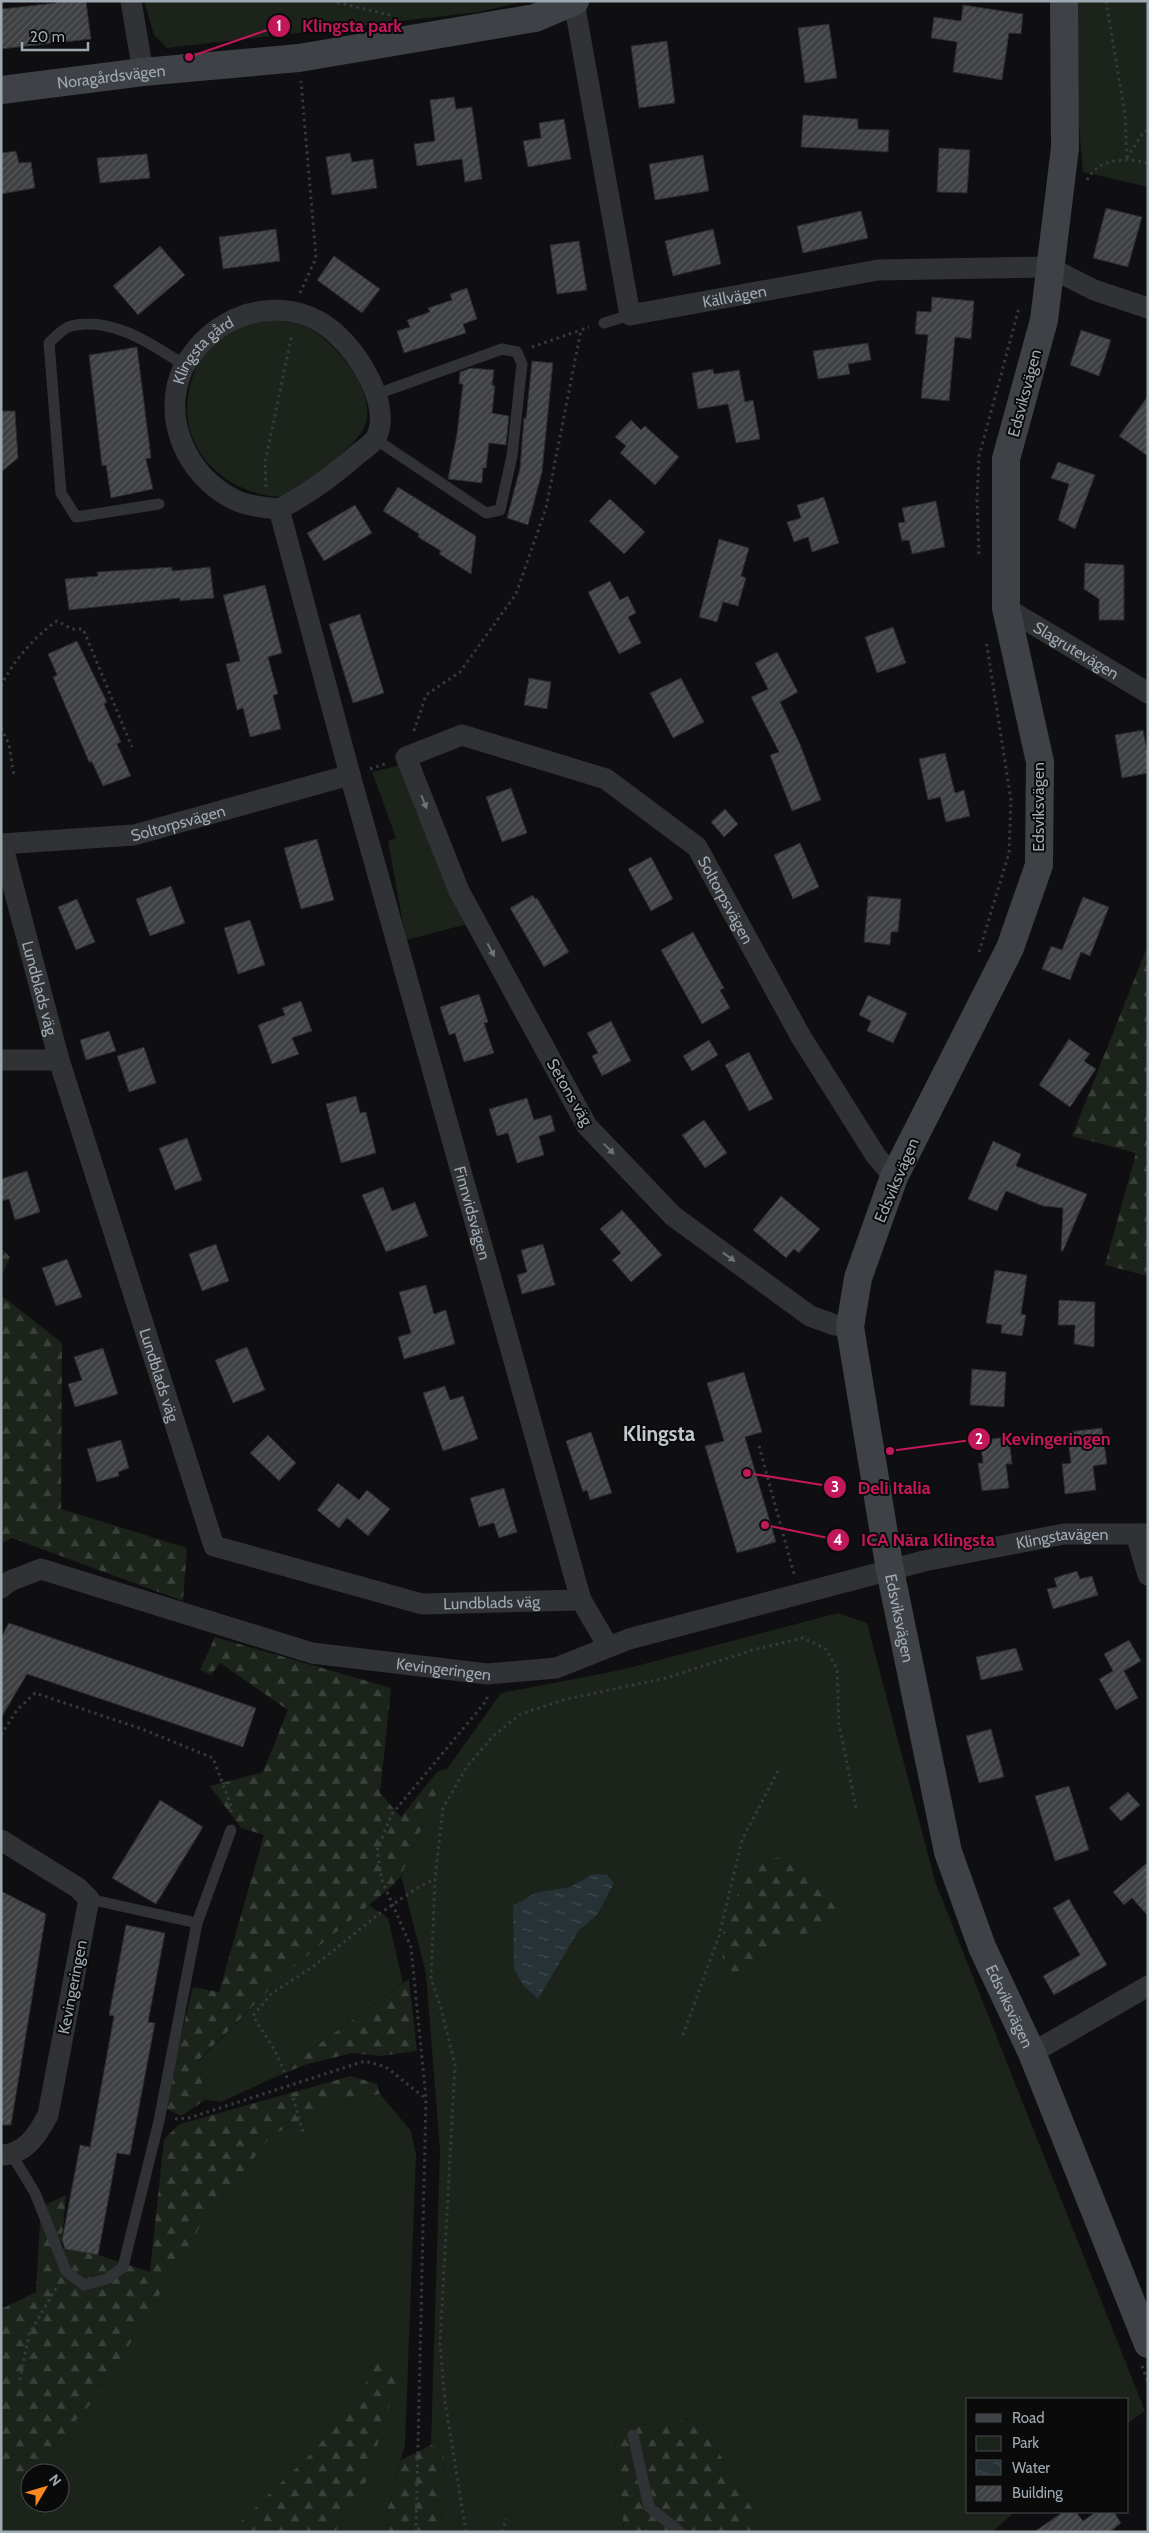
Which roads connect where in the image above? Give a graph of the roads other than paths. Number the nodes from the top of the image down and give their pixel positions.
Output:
1 (131, 1) edge
2 (574, 1) edge
3 (1064, 1) edge
4 (143, 72) junction
5 (1, 90) edge
6 (1049, 267) junction
7 (1148, 308) edge
8 (630, 315) junction
9 (604, 323) road end
10 (184, 365) junction
11 (377, 394) junction
12 (375, 439) junction
13 (159, 504) dead end
14 (279, 509) junction
15 (1006, 608) junction
16 (1148, 693) edge
17 (406, 757) joint
18 (350, 775) junction
19 (2, 844) edge
20 (1, 1060) edge
21 (59, 1060) junction
22 (894, 1177) junction
23 (850, 1327) junction
24 (1142, 1534) edge
25 (890, 1570) junction
26 (1148, 1575) edge
27 (1, 1588) edge
28 (581, 1600) junction
29 (608, 1646) junction
30 (231, 1830) road end
31 (1, 1840) edge
32 (89, 1899) junction
33 (197, 1923) junction
34 (1148, 1986) edge
35 (1032, 2054) junction
36 (6, 2155) edge
37 (1146, 2331) edge
38 (633, 2435) dead end
39 (680, 2532) edge

1 - 4 street
2 - 4 street, Noragårdsvägen
2 - 8 street
3 - 6 street, Edsviksvägen
4 - 5 street, Noragårdsvägen
6 - 7 street, Källvägen
6 - 8 street, Källvägen
6 - 15 street, Edsviksvägen
8 - 9 lane
10 - 11 street, Klingsta gård
10 - 13 lane
10 - 14 street, Klingsta gård
11 - 12 street, Klingsta gård
11 - 12 lane
12 - 14 street
14 - 18 street
15 - 16 street, Slagrutevägen
15 - 22 street, Edsviksvägen
17 - 22 street, Soltorpsvägen
17 -> 23 street, Setons väg
18 - 19 street, Soltorpsvägen
18 - 28 street, Finnvidsvägen
19 - 21 street, Lundblads väg
20 - 21 street
21 - 28 street, Lundblads väg
22 - 23 street, Edsviksvägen
23 - 25 street, Edsviksvägen
24 - 25 street, Klingstavägen
24 - 26 street
25 - 29 street, Kevingeringen
25 - 35 street, Edsviksvägen
27 - 29 street, Kevingeringen
28 - 29 street, Finnvidsvägen
30 - 33 lane
31 - 32 street
32 - 33 lane
32 - 36 street, Kevingeringen
33 - 36 lane
34 - 35 street
35 - 37 street, Edsviksvägen
38 - 39 lane

